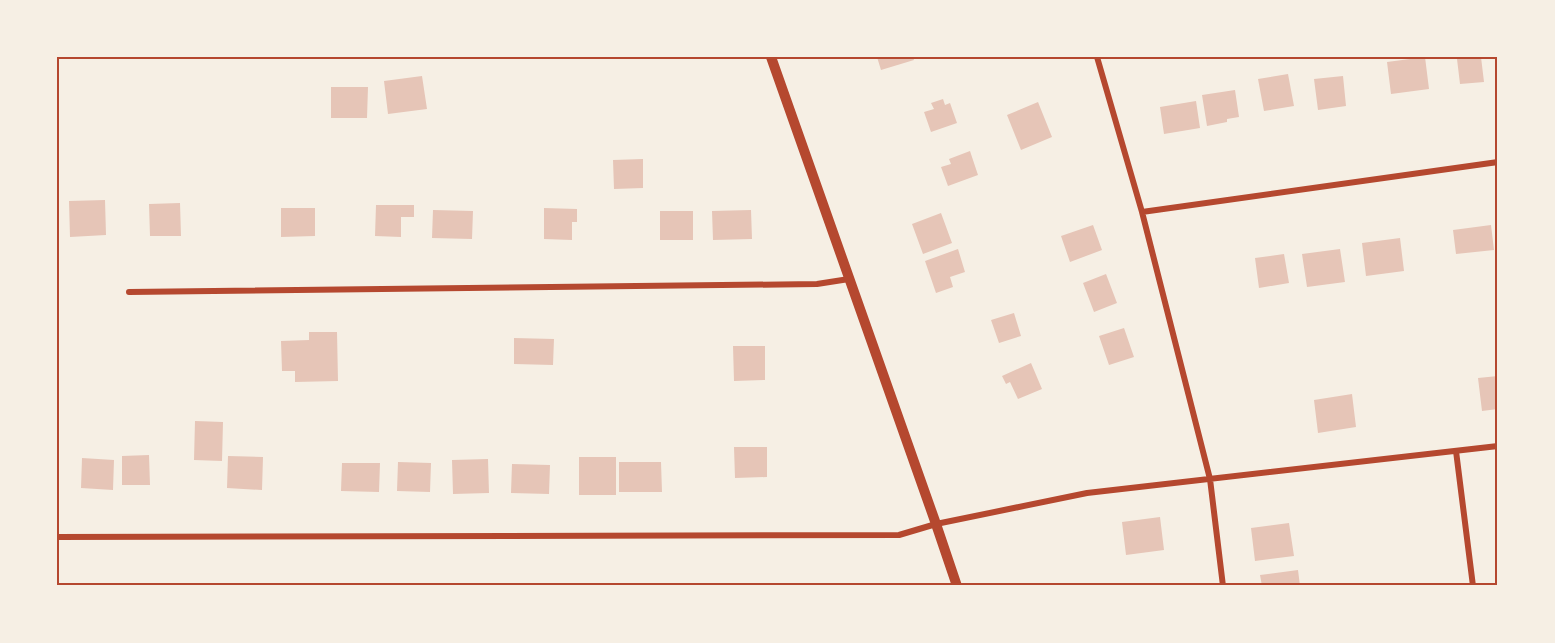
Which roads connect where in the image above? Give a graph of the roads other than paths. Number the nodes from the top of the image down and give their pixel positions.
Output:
1 (771, 57) edge
2 (1097, 57) edge
3 (1498, 162) edge
4 (1142, 212) junction
5 (849, 279) junction
6 (129, 292) dead end
7 (1498, 446) edge
8 (1456, 451) junction
9 (1210, 478) junction
10 (936, 524) junction
11 (57, 537) edge
12 (957, 586) edge
13 (1222, 586) edge
14 (1473, 586) edge

1 - 5 street
2 - 4 street
3 - 4 street
4 - 9 street
5 - 6 street
5 - 10 street
7 - 8 street
8 - 9 street
8 - 14 street
9 - 10 street
9 - 13 street
10 - 11 street
10 - 12 street

